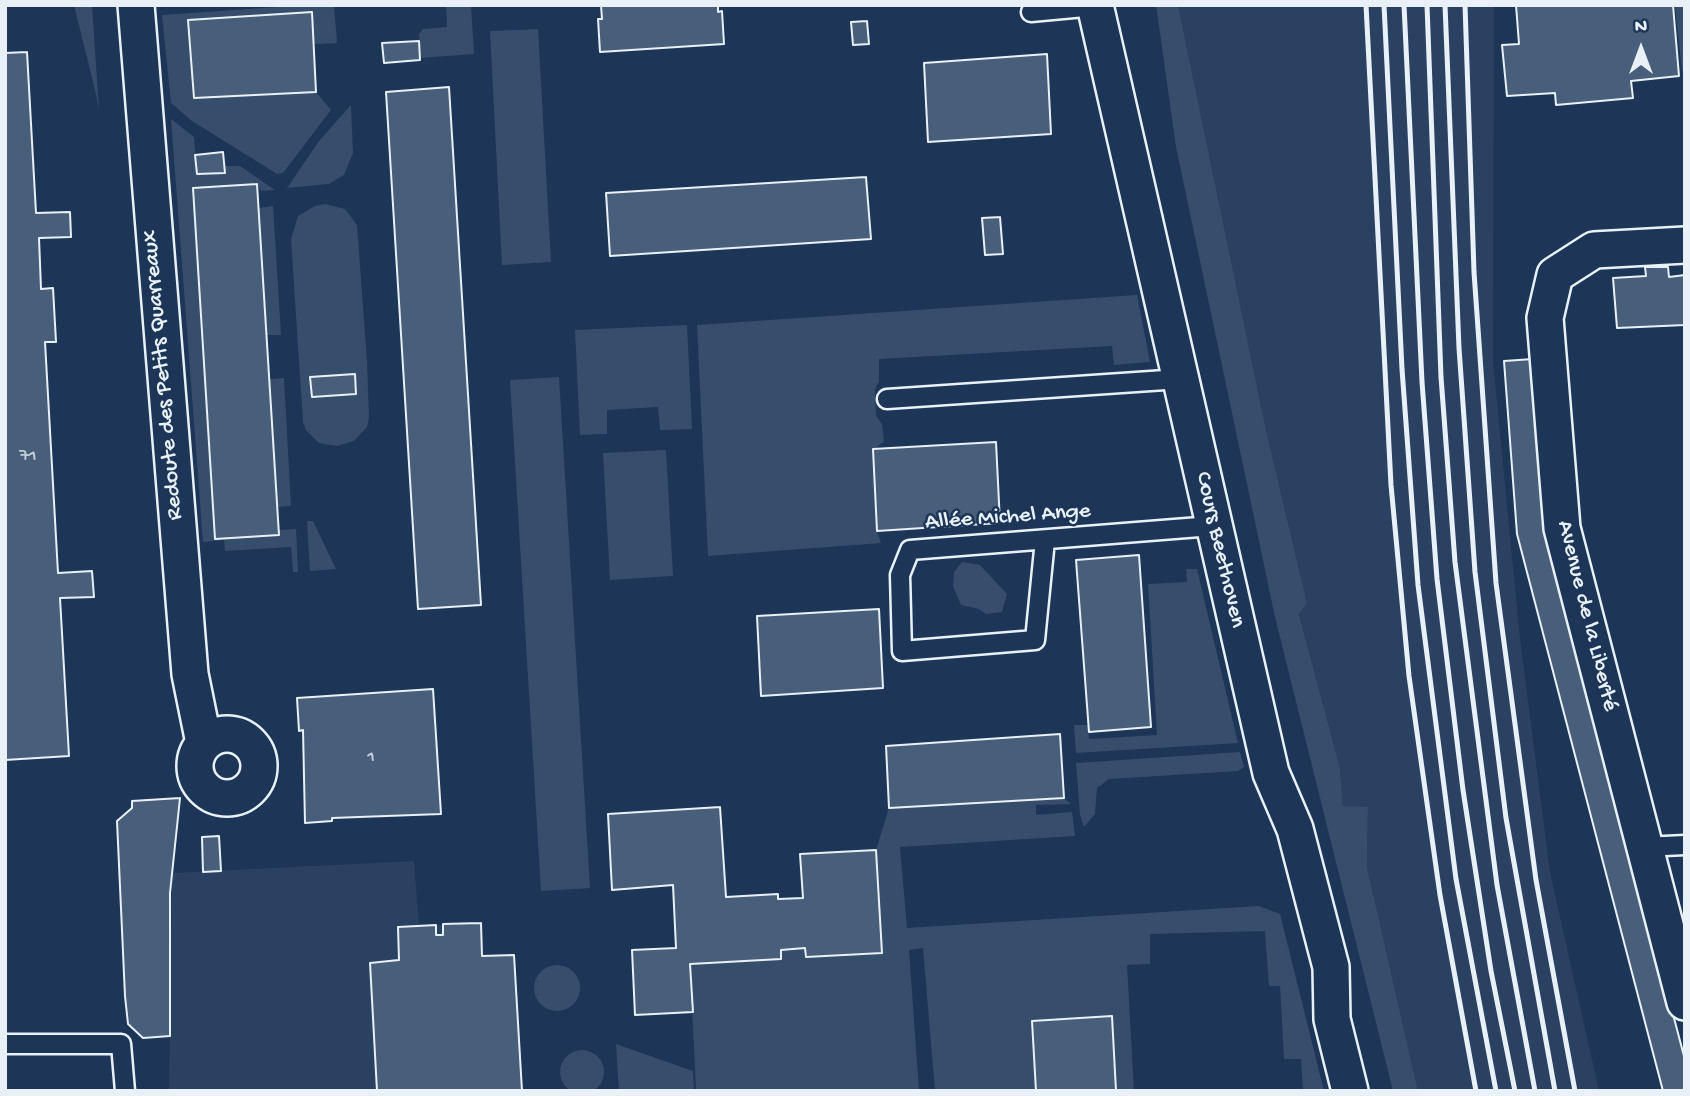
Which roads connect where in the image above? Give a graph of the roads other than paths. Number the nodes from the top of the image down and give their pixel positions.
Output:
1 (136, 5) edge
2 (1095, 6) edge
3 (1031, 12) dead end
4 (1685, 245) edge
5 (1180, 379) junction
6 (887, 399) dead end
7 (1212, 527) junction
8 (1045, 540) junction
9 (204, 743) dead end
10 (1685, 845) edge
11 (1644, 847) junction
12 (1685, 1002) edge
13 (5, 1044) edge
14 (125, 1091) edge
15 (1350, 1091) edge

1 - 9 street, Redoute des Petits Quarreaux
2 - 3 lane
2 - 5 street, Cours Beethoven
4 - 11 street, Avenue de la Liberté
5 - 6 lane
5 - 7 street, Cours Beethoven
7 - 8 lane, Allée Michel Ange
7 - 15 street, Cours Beethoven
8 - 8 lane, Allée Michel Ange
10 - 11 lane
11 - 12 street, Avenue de la Liberté
13 - 14 lane

